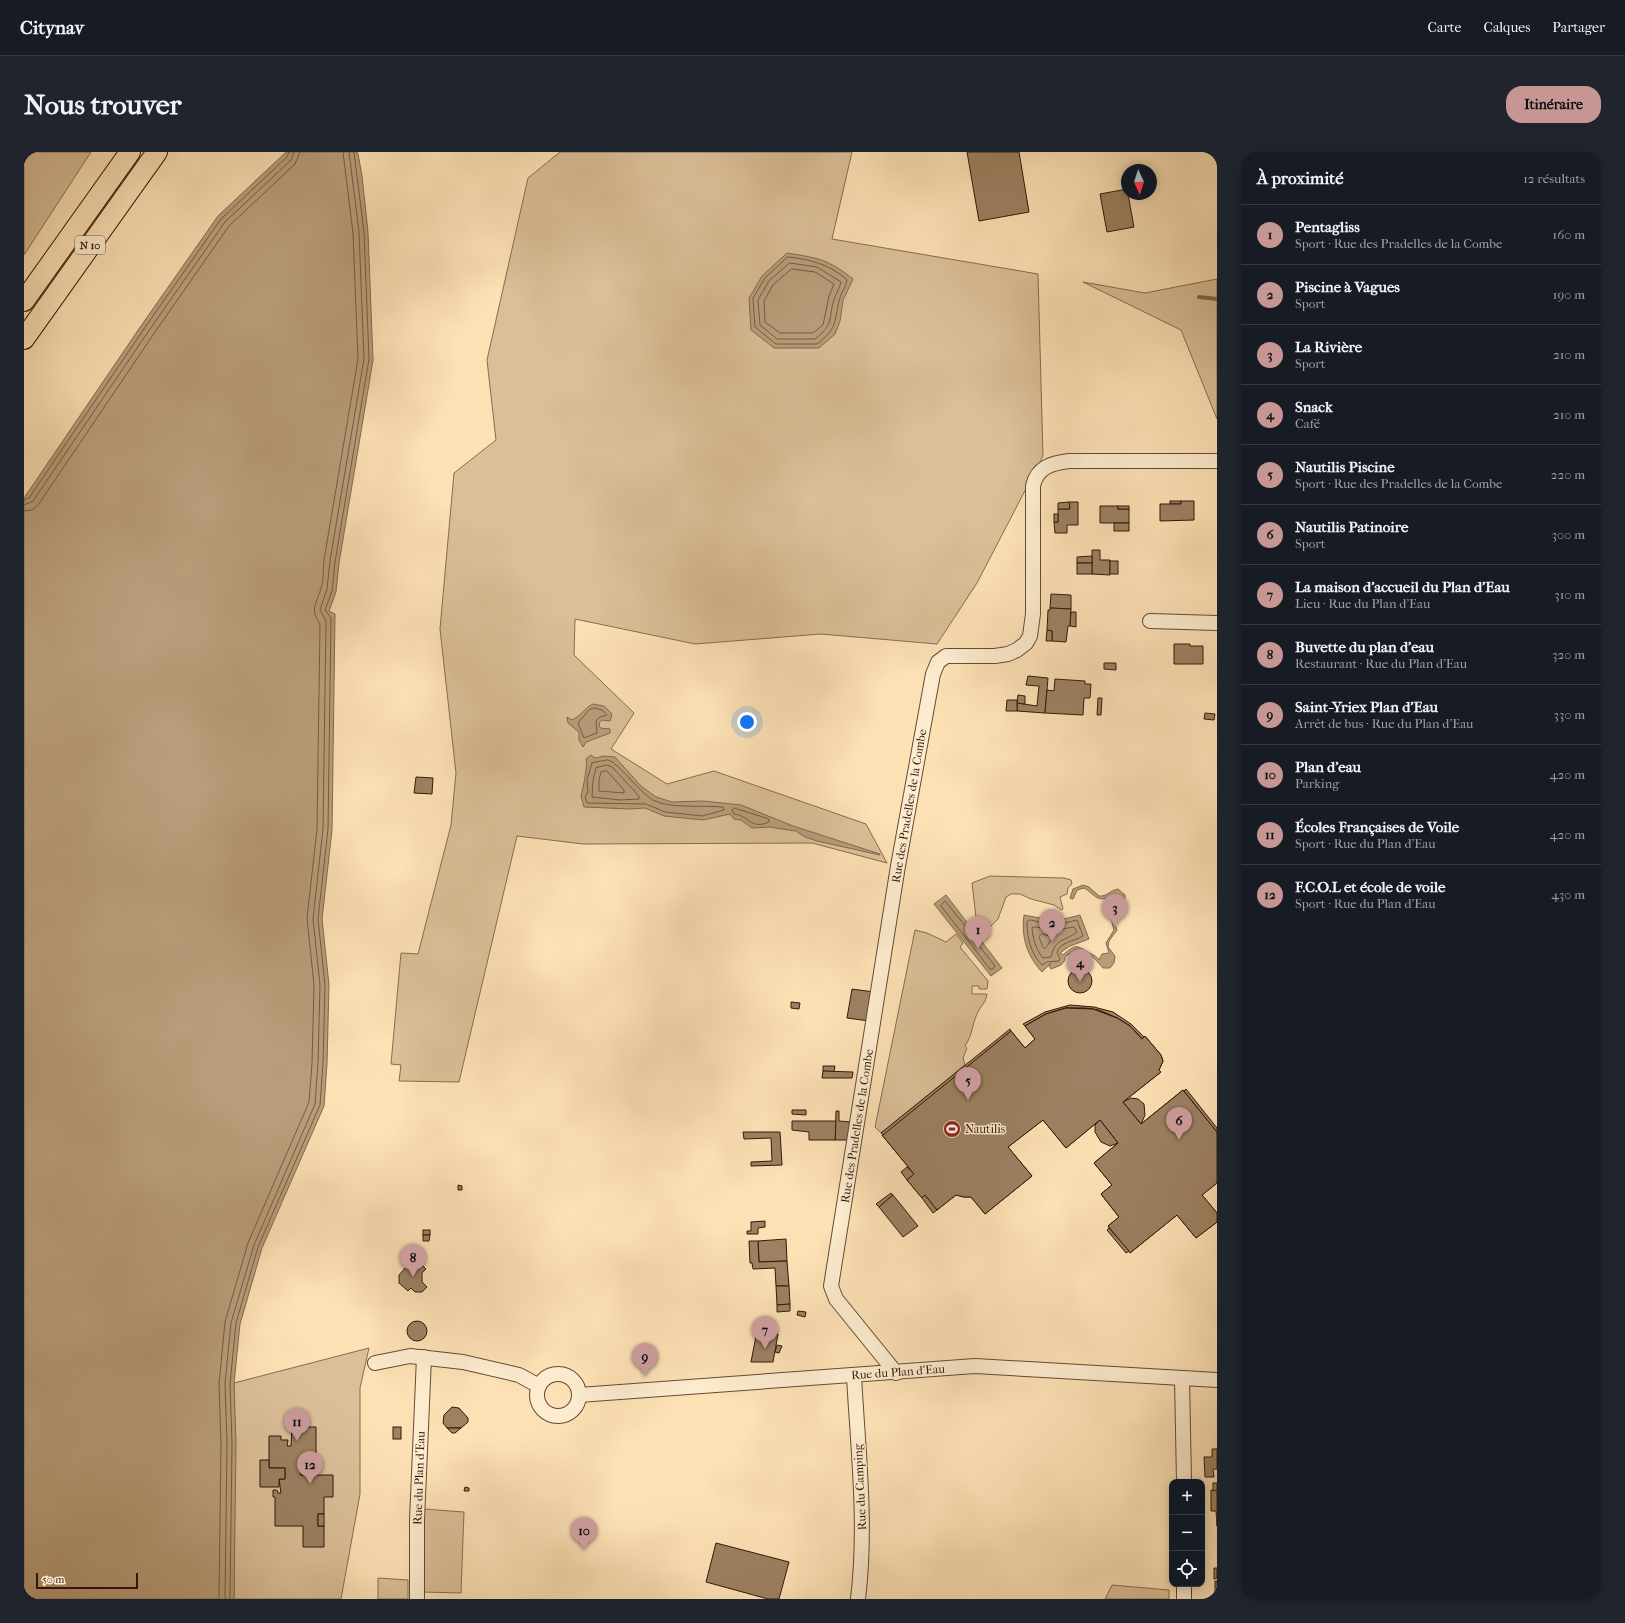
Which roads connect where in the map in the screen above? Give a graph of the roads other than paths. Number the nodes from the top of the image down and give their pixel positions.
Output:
1 (130, 152) edge
2 (157, 152) edge
3 (24, 301) edge
4 (24, 339) edge
5 (1217, 461) edge
6 (1150, 621) dead end
7 (1217, 622) edge
8 (424, 1357) junction
9 (375, 1363) dead end
10 (896, 1373) junction
11 (854, 1376) junction
12 (1182, 1378) junction
13 (1217, 1380) edge
14 (539, 1386) junction
15 (579, 1395) junction
16 (1184, 1479) edge
17 (1184, 1587) edge
18 (417, 1599) edge
19 (858, 1599) edge
20 (1184, 1599) edge

1 - 3 highway, N 10
2 - 4 highway, N 10
5 - 10 street, Rue des Pradelles de la Combe
6 - 7 street
8 - 9 street
8 - 14 street
8 - 18 street, Rue du Plan d'Eau
10 - 11 street, Rue du Plan d'Eau
10 - 12 street, Rue du Plan d'Eau
11 - 15 street, Rue du Plan d'Eau
11 - 19 street, Rue du Camping
12 - 13 street, Rue du Plan d'Eau
12 - 16 street
14 - 15 street
14 - 15 street
17 - 20 street

